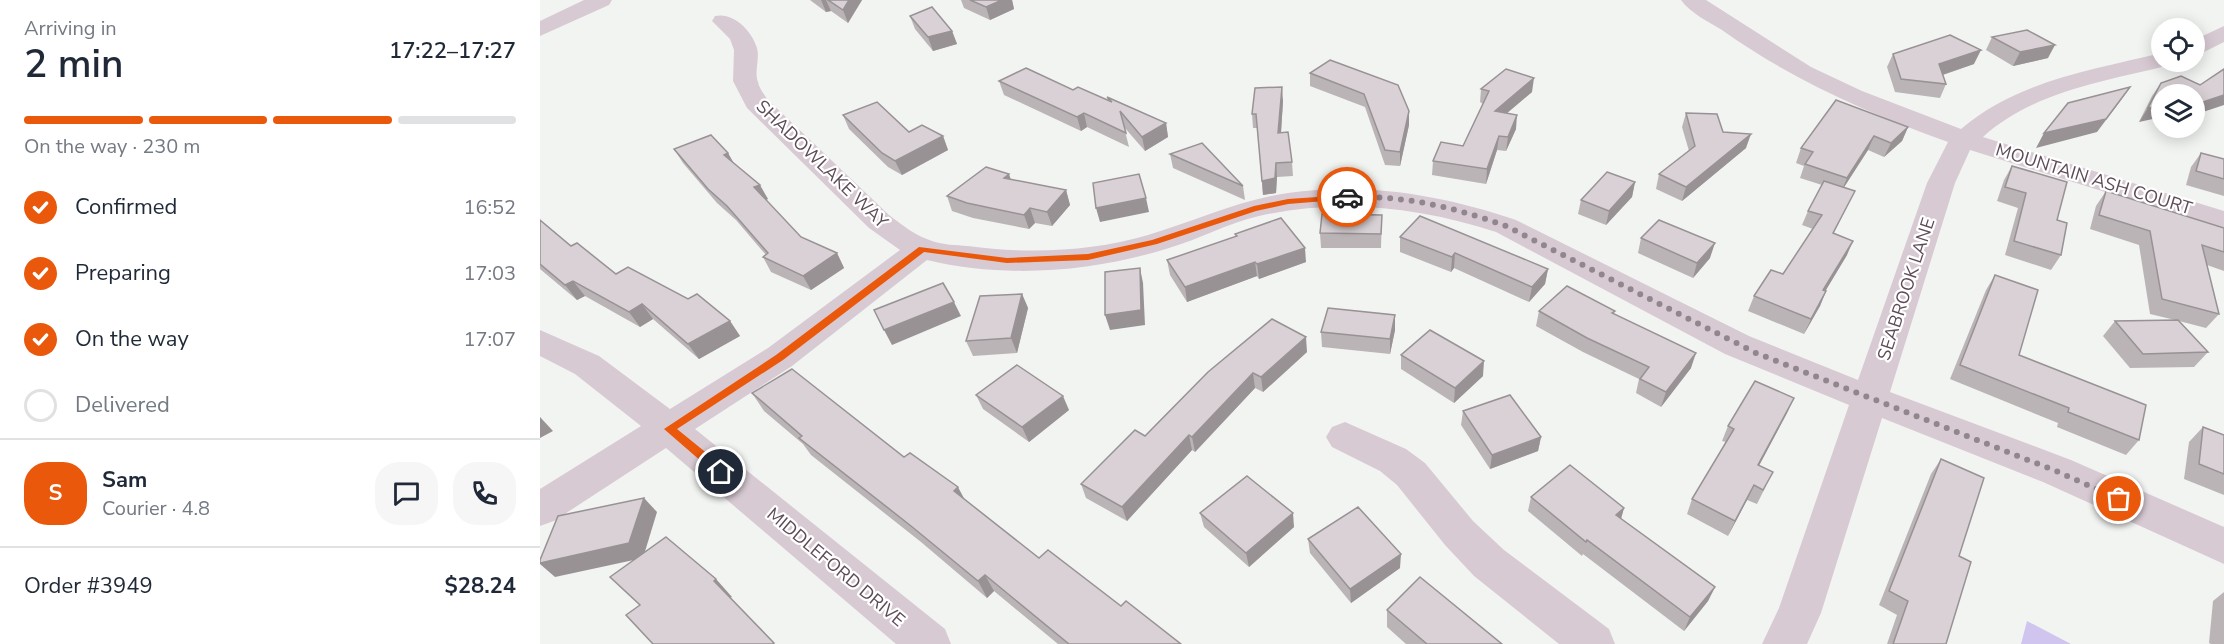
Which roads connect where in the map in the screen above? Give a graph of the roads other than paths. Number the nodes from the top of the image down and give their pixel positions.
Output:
1 (601, 0) edge
2 (1692, 0) edge
3 (723, 21) dead end
4 (540, 29) edge
5 (2224, 33) edge
6 (2205, 45) edge
7 (2205, 53) edge
8 (2224, 59) edge
9 (2151, 63) edge
10 (1965, 139) junction
11 (2224, 220) edge
12 (922, 249) junction
13 (540, 342) edge
14 (1870, 399) junction
15 (669, 429) junction
16 (1345, 437) dead end
17 (540, 509) edge
18 (2224, 546) edge
19 (910, 639) edge
20 (1593, 644) edge
21 (1784, 644) edge

1 - 4 street
2 - 10 street, MOUNTAIN ASH COURT
3 - 12 street, SHADOWLAKE WAY
5 - 6 street
7 - 8 street
9 - 10 street, SEABROOK LANE
10 - 11 street, MOUNTAIN ASH COURT
10 - 14 street, SEABROOK LANE
12 - 14 street, SHADOWLAKE WAY
12 - 15 street
13 - 15 street, MIDDLEFORD DRIVE
14 - 18 street, SHADOWLAKE WAY
14 - 21 street, SEABROOK LANE
15 - 17 street
15 - 19 street, MIDDLEFORD DRIVE
16 - 20 street

